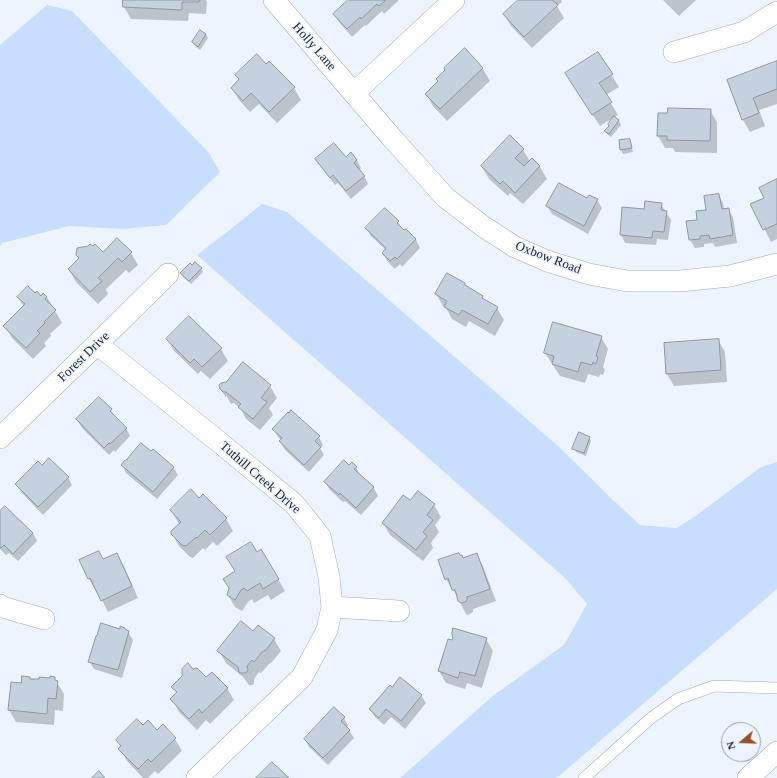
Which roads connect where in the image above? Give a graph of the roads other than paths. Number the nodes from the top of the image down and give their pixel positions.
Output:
1 (274, 0) edge
2 (454, 0) edge
3 (777, 12) edge
4 (674, 52) dead end
5 (354, 93) junction
6 (777, 264) edge
7 (168, 274) dead end
8 (97, 344) junction
9 (0, 438) edge
10 (0, 605) edge
11 (332, 608) junction
12 (399, 611) dead end
13 (44, 619) dead end
14 (777, 688) edge
15 (777, 752) edge
16 (197, 778) edge
17 (584, 778) edge
18 (748, 778) edge

1 - 5 street, Holly Lane
2 - 5 street
3 - 4 street
5 - 6 street, Oxbow Road
7 - 8 street, Forest Drive
8 - 9 street, Forest Drive
8 - 11 street, Tuthill Creek Drive
10 - 13 street
11 - 12 street
11 - 16 street, Tuthill Creek Drive
14 - 17 lane
15 - 18 street

